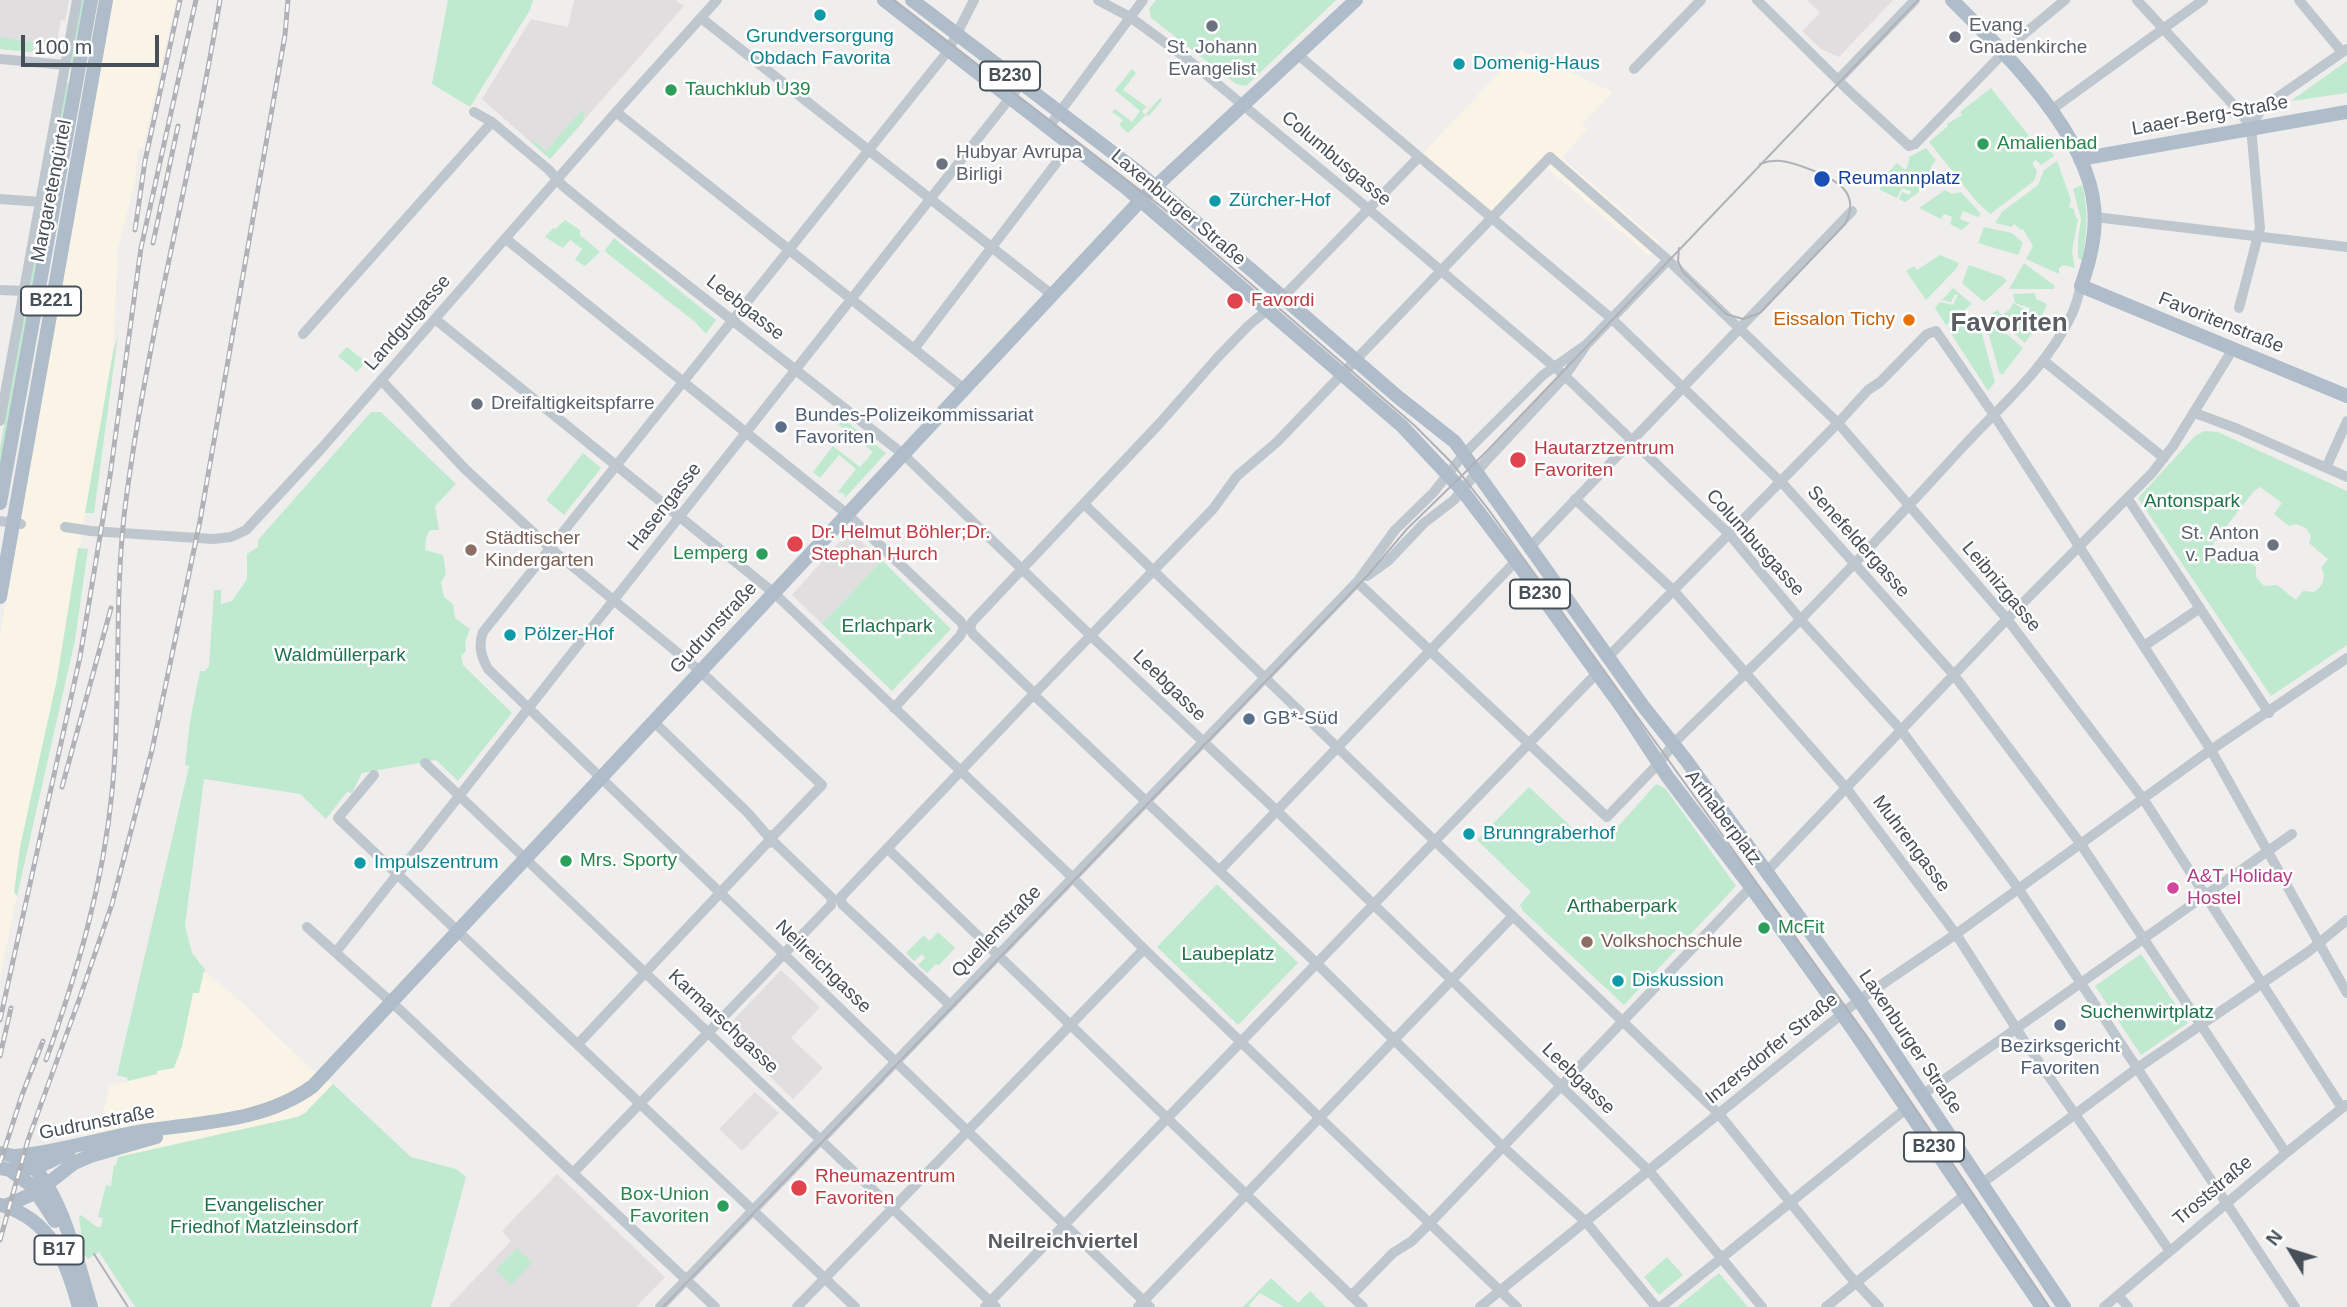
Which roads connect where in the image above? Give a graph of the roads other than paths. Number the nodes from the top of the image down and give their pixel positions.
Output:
1 (77, 0) edge
2 (92, 0) edge
3 (106, 0) edge
4 (717, 0) edge
5 (884, 0) edge
6 (912, 0) edge
7 (974, 0) edge
8 (1098, 0) edge
9 (1143, 0) edge
10 (1356, 0) edge
11 (1701, 0) edge
12 (1757, 0) edge
13 (1915, 0) edge
14 (1952, 0) edge
15 (2064, 0) edge
16 (2137, 0) edge
17 (2203, 0) edge
18 (2300, 0) edge
19 (1130, 17) junction
20 (701, 18) junction
21 (2162, 28) junction
22 (957, 34) junction
23 (2345, 50) edge
24 (948, 51) junction
25 (1297, 54) junction
26 (2004, 54) junction
27 (0, 59) edge
28 (65, 65) junction
29 (1634, 69) dead end
30 (1838, 80) junction
31 (1021, 85) junction
32 (1010, 98) junction
33 (1244, 105) junction
34 (2051, 110) junction
35 (474, 112) dead end
36 (616, 112) junction
37 (2347, 112) edge
38 (1059, 113) junction
39 (492, 122) junction
40 (2251, 127) junction
41 (1048, 128) junction
42 (1070, 145) junction
43 (867, 150) junction
44 (1419, 157) junction
45 (2080, 159) junction
46 (556, 180) junction
47 (1155, 187) junction
48 (0, 199) edge
49 (930, 199) junction
50 (1140, 201) junction
51 (41, 202) junction
52 (1368, 208) junction
53 (1852, 211) dead end
54 (2095, 217) junction
55 (1491, 218) junction
56 (2258, 237) junction
57 (506, 239) junction
58 (991, 247) junction
59 (2347, 247) edge
60 (789, 248) junction
61 (1668, 260) junction
62 (1440, 270) junction
63 (2081, 286) junction
64 (0, 290) edge
65 (24, 291) junction
66 (1051, 294) junction
67 (1282, 298) junction
68 (851, 300) junction
69 (2239, 308) dead end
70 (1267, 310) junction
71 (435, 319) junction
72 (1612, 319) junction
73 (732, 320) junction
74 (1739, 328) junction
75 (303, 334) dead end
76 (1587, 344) junction
77 (914, 349) junction
78 (2233, 349) junction
79 (1356, 360) junction
80 (2044, 361) junction
81 (1554, 366) junction
82 (796, 370) junction
83 (1343, 374) junction
84 (1565, 376) junction
85 (381, 380) junction
86 (683, 382) junction
87 (1683, 387) junction
88 (963, 388) junction
89 (2347, 396) edge
90 (2195, 413) junction
91 (1994, 415) junction
92 (0, 421) edge
93 (2347, 421) edge
94 (1839, 423) junction
95 (746, 433) junction
96 (1630, 440) junction
97 (903, 454) junction
98 (1464, 454) junction
99 (2164, 458) junction
100 (615, 466) junction
101 (2326, 468) junction
102 (1477, 471) junction
103 (1446, 474) junction
104 (2347, 477) edge
105 (1779, 480) junction
106 (1462, 490) junction
107 (1575, 499) junction
108 (2127, 499) junction
109 (0, 503) edge
110 (1084, 504) junction
111 (1910, 506) junction
112 (847, 514) junction
113 (680, 516) junction
114 (11, 522) edge
115 (65, 527) dead end
116 (1729, 534) junction
117 (1531, 546) junction
118 (2079, 547) junction
119 (550, 548) junction
120 (1516, 561) junction
121 (1854, 564) junction
122 (1022, 569) junction
123 (1154, 570) junction
124 (1358, 582) junction
125 (1674, 591) junction
126 (774, 593) junction
127 (0, 597) edge
128 (615, 599) junction
129 (2200, 608) junction
130 (1800, 619) junction
131 (2007, 619) junction
132 (1090, 635) junction
133 (2144, 646) junction
134 (1430, 650) junction
135 (1608, 657) junction
136 (2347, 659) edge
137 (700, 671) junction
138 (1597, 673) junction
139 (1746, 673) junction
140 (1954, 675) junction
141 (1267, 678) junction
142 (1036, 694) junction
143 (529, 708) junction
144 (894, 708) junction
145 (2269, 713) junction
146 (653, 721) junction
147 (1901, 730) junction
148 (1674, 743) junction
149 (1204, 744) junction
150 (1529, 744) junction
151 (1338, 747) junction
152 (2211, 750) junction
153 (425, 763) dead end
154 (1659, 763) junction
155 (961, 771) junction
156 (374, 775) dead end
157 (602, 777) junction
158 (1847, 789) junction
159 (460, 796) junction
160 (2144, 800) junction
161 (1148, 801) junction
162 (1276, 810) junction
163 (2292, 834) dead end
164 (770, 839) junction
165 (1436, 841) junction
166 (2080, 843) junction
167 (887, 848) junction
168 (2267, 851) junction
169 (526, 859) junction
170 (1219, 871) junction
171 (1767, 871) junction
172 (398, 874) junction
173 (1073, 878) junction
174 (1751, 887) junction
175 (2018, 888) junction
176 (721, 892) junction
177 (2206, 895) junction
178 (836, 900) junction
179 (1374, 905) junction
180 (1512, 917) junction
181 (2347, 920) edge
182 (307, 927) dead end
183 (458, 932) junction
184 (1956, 934) junction
185 (2142, 939) junction
186 (2319, 943) junction
187 (1144, 949) junction
188 (336, 952) junction
189 (785, 954) junction
190 (998, 956) junction
191 (1316, 964) junction
192 (646, 972) junction
193 (1451, 981) junction
194 (2263, 982) junction
195 (2080, 983) junction
196 (2347, 993) edge
197 (1859, 1000) junction
198 (392, 1003) junction
199 (950, 1005) junction
200 (1843, 1015) junction
201 (1624, 1021) junction
202 (1071, 1025) junction
203 (2200, 1025) junction
204 (2016, 1029) junction
205 (709, 1031) junction
206 (1395, 1041) junction
207 (1243, 1042) junction
208 (578, 1044) junction
209 (896, 1062) junction
210 (2136, 1069) junction
211 (1561, 1087) junction
212 (1922, 1095) junction
213 (640, 1103) junction
214 (2345, 1106) edge
215 (1907, 1108) junction
216 (1719, 1114) junction
217 (2075, 1116) junction
218 (1167, 1118) junction
219 (1322, 1118) junction
220 (184, 1128) junction
221 (968, 1131) junction
222 (822, 1140) junction
223 (82, 1144) junction
224 (1502, 1146) junction
225 (0, 1153) edge
226 (2286, 1153) junction
227 (16, 1156) junction
228 (35, 1169) junction
229 (5, 1170) edge
230 (1650, 1172) junction
231 (573, 1173) junction
232 (1981, 1184) junction
233 (42, 1189) junction
234 (1246, 1194) junction
235 (1966, 1194) junction
236 (1789, 1202) junction
237 (2226, 1203) junction
238 (7, 1207) edge
239 (893, 1207) junction
240 (753, 1211) junction
241 (1586, 1222) junction
242 (1430, 1223) junction
243 (1064, 1225) junction
244 (2169, 1251) junction
245 (1720, 1258) junction
246 (824, 1278) junction
247 (687, 1280) junction
248 (1857, 1283) junction
249 (1499, 1291) junction
250 (2118, 1295) junction
251 (1351, 1296) junction
252 (991, 1305) edge
253 (1144, 1305) edge
254 (79, 1307) edge
255 (91, 1307) edge
256 (660, 1307) edge
257 (715, 1307) edge
258 (797, 1307) edge
259 (855, 1307) edge
260 (1363, 1307) edge
261 (1480, 1307) edge
262 (1517, 1307) edge
263 (1659, 1307) edge
264 (1762, 1307) edge
265 (1826, 1307) edge
266 (1879, 1307) edge
267 (2042, 1307) edge
268 (2064, 1307) edge
269 (2104, 1307) edge
270 (2127, 1307) edge
271 (2295, 1307) edge

1 - 28 street, Margaretengürtel
2 - 109 main road, Margaretengürtel / B221
3 - 114 main road, Margaretengürtel / B221
4 - 20 street, Landgutgasse
5 - 24 main road, Laxenburger Straße / B230
6 - 22 main road, Laxenburger Straße / B230
7 - 22 street
8 - 19 street
9 - 19 street
10 - 25 main road, Gudrunstraße
11 - 29 street
12 - 30 street
13 - 30 street
14 - 26 main road
15 - 26 street
16 - 21 street
17 - 21 street
18 - 23 street
19 - 33 street, Columbusgasse
19 - 38 street
20 - 36 street, Landgutgasse
20 - 43 street
21 - 34 street
21 - 40 street
22 - 24 street
22 - 31 main road, Laxenburger Straße / B230
23 - 40 street
24 - 32 main road, Laxenburger Straße / B230
24 - 43 street
25 - 33 main road, Gudrunstraße
25 - 44 street
26 - 30 street
26 - 34 main road
27 - 28 street
28 - 51 street, Margaretengürtel
31 - 32 street, Hasengasse
31 - 38 main road, Laxenburger Straße / B230
32 - 41 main road, Laxenburger Straße / B230
32 - 49 street, Hasengasse
33 - 47 main road, Gudrunstraße
33 - 52 street, Columbusgasse
34 - 45 main road
35 - 39 street, Leebgasse
36 - 46 street, Landgutgasse
36 - 60 street
37 - 40 main road, Laaer-Berg-Straße
38 - 41 street
38 - 47 main road, Laxenburger Straße / B230
39 - 46 street, Leebgasse
39 - 75 street
40 - 45 main road, Laaer-Berg-Straße
40 - 56 street
41 - 42 main road, Laxenburger Straße / B230
42 - 50 main road, Laxenburger Straße / B230
42 - 58 street
43 - 49 street
43 - 60 street
44 - 52 street
44 - 55 street, Senefeldergasse
45 - 54 main road
46 - 57 street, Landgutgasse
46 - 73 street, Leebgasse
47 - 50 main road, Gudrunstraße
47 - 67 main road, Laxenburger Straße / B230
48 - 51 street
49 - 58 street
49 - 68 street, Hasengasse
50 - 66 main road, Gudrunstraße
50 - 70 main road, Laxenburger Straße / B230
51 - 65 street, Margaretengürtel
52 - 62 street, Columbusgasse
52 - 67 street
53 - 74 street
54 - 56 street
54 - 63 main road
55 - 61 street, Leibnizgasse
55 - 62 street
55 - 72 street, Senefeldergasse
56 - 59 street
56 - 69 street
57 - 71 street, Landgutgasse
57 - 86 street
58 - 66 street
58 - 77 street
60 - 68 street
60 - 73 street
61 - 72 street, Quellenstraße
61 - 74 street, Leibnizgasse
62 - 79 street
62 - 81 street, Columbusgasse
63 - 78 main road, Favoritenstraße
63 - 80 street
64 - 65 street
65 - 92 street, Margaretengürtel
66 - 88 main road, Gudrunstraße
67 - 70 street
67 - 79 main road, Laxenburger Straße / B230
68 - 77 street
68 - 82 street, Hasengasse
70 - 83 main road, Laxenburger Straße / B230
70 - 110 street
71 - 85 street, Landgutgasse
71 - 100 street
72 - 76 street, Quellenstraße
72 - 87 street, Senefeldergasse
73 - 82 street, Leebgasse
73 - 86 street
74 - 87 street
74 - 94 street, Leibnizgasse
76 - 81 street, Quellenstraße
76 - 84 street, Quellenstraße
77 - 88 street
78 - 89 main road, Favoritenstraße
78 - 90 street
79 - 83 street
79 - 98 main road, Laxenburger Straße / B230
80 - 91 street
80 - 99 street
81 - 84 street, Columbusgasse
81 - 98 street, Quellenstraße
82 - 95 street, Hasengasse
82 - 97 street, Leebgasse
83 - 103 main road, Laxenburger Straße / B230
83 - 123 street
84 - 96 street, Columbusgasse
84 - 102 street, Quellenstraße
85 - 115 street, Landgutgasse
85 - 119 street
86 - 95 street
86 - 100 street
87 - 96 street
87 - 105 street, Senefeldergasse
88 - 97 main road, Gudrunstraße
90 - 99 street
90 - 101 street
91 - 94 street
91 - 111 street
91 - 118 street
93 - 101 street
94 - 105 street
94 - 111 street, Leibnizgasse
95 - 112 street
95 - 113 street, Hasengasse
96 - 107 street
96 - 116 street, Columbusgasse
97 - 112 main road, Gudrunstraße
97 - 122 street, Leebgasse
98 - 102 main road, Laxenburger Straße / B230
98 - 103 street, Quellenstraße
99 - 108 street
100 - 113 street
100 - 119 street
101 - 104 street
102 - 106 street, Quellenstraße
102 - 117 main road, Laxenburger Straße / B230
103 - 106 main road, Laxenburger Straße / B230
103 - 124 street, Quellenstraße
105 - 116 street
105 - 121 street, Senefeldergasse
106 - 120 main road, Laxenburger Straße / B230
106 - 124 street, Quellenstraße
107 - 117 street
107 - 125 street, Muhrengasse
108 - 118 street
108 - 129 street
110 - 122 street
110 - 123 street
111 - 121 street
111 - 131 street, Leibnizgasse
112 - 126 main road, Gudrunstraße
112 - 144 street
113 - 126 street
113 - 128 street, Hasengasse
114 - 127 main road, Margaretengürtel / B221
116 - 125 street
116 - 130 street, Columbusgasse
117 - 135 main road, Laxenburger Straße / B230
118 - 131 street
118 - 133 street
119 - 128 street
119 - 143 street, Neilreichgasse
120 - 134 street
120 - 138 main road, Laxenburger Straße / B230
121 - 130 street
121 - 140 street, Senefeldergasse
122 - 132 street, Leebgasse
122 - 142 street
123 - 132 street
123 - 141 street
124 - 134 street
124 - 141 street, Quellenstraße
125 - 135 street
125 - 139 street, Muhrengasse
126 - 137 main road, Gudrunstraße
126 - 144 street
128 - 137 street
128 - 143 street, Hasengasse
129 - 133 street
129 - 145 street
130 - 139 street
130 - 147 street, Columbusgasse
131 - 140 street
131 - 160 street, Leibnizgasse
132 - 142 street
132 - 149 street, Leebgasse
133 - 152 street
134 - 150 street
134 - 151 street
135 - 148 main road, Laxenburger Straße / B230
136 - 145 street, Inzersdorfer Straße
137 - 146 main road, Gudrunstraße
137 - 164 street
138 - 150 street
138 - 154 main road, Laxenburger Straße / B230
139 - 148 street
139 - 158 street, Muhrengasse
140 - 147 street
140 - 166 street, Senefeldergasse
141 - 149 street, Quellenstraße
141 - 151 street
142 - 155 street
142 - 161 street
143 - 157 street, Neilreichgasse
143 - 159 street, Hasengasse
144 - 155 street
145 - 152 street, Inzersdorfer Straße
146 - 157 main road, Gudrunstraße
146 - 164 street
147 - 158 street
147 - 175 street, Columbusgasse
148 - 154 street
148 - 171 main road, Arthaberplatz / B230
149 - 161 street, Quellenstraße
149 - 162 street, Leebgasse
150 - 154 street, Arthaberplatz
150 - 165 street
151 - 162 street
151 - 165 street
152 - 160 street, Inzersdorfer Straße
152 - 168 street
153 - 159 street, Karmarschgasse
154 - 174 main road, Arthaberplatz / B230
155 - 167 street
155 - 173 street
156 - 172 street
157 - 169 main road, Gudrunstraße
157 - 176 street, Neilreichgasse
158 - 171 street
158 - 184 street, Muhrengasse
159 - 169 street, Karmarschgasse
159 - 172 street, Hasengasse
160 - 166 street, Inzersdorfer Straße
160 - 177 street, Leibnizgasse
161 - 170 street
161 - 173 street, Quellenstraße
162 - 170 street
162 - 179 street, Leebgasse
163 - 168 street
164 - 176 street
164 - 178 street
165 - 179 street
165 - 180 street
166 - 175 street, Inzersdorfer Straße
166 - 185 street, Senefeldergasse
167 - 178 street
167 - 190 street
168 - 177 street
168 - 186 street
169 - 183 main road, Gudrunstraße
169 - 192 street, Karmarschgasse
170 - 191 street
171 - 197 main road, Laxenburger Straße / B230
172 - 183 street
172 - 188 street, Hasengasse
173 - 187 street
173 - 190 street, Quellenstraße
174 - 200 main road, Laxenburger Straße / B230
174 - 201 street, Arthaberplatz
175 - 184 street, Inzersdorfer Straße
175 - 195 street, Columbusgasse
176 - 189 street, Neilreichgasse
176 - 192 street
177 - 185 street
177 - 194 street, Leibnizgasse
178 - 189 street
178 - 199 street
179 - 191 street
179 - 193 street, Leebgasse
180 - 193 street
180 - 201 street
181 - 186 street
182 - 188 street
183 - 198 main road, Gudrunstraße
183 - 208 street
184 - 197 street, Inzersdorfer Straße
184 - 204 street, Muhrengasse
185 - 195 street
185 - 203 street
186 - 194 street
186 - 196 street
187 - 202 street
187 - 207 street
188 - 198 street
189 - 205 street
189 - 209 street, Neilreichgasse
190 - 199 street, Quellenstraße
190 - 202 street
191 - 206 street
191 - 207 street
192 - 205 street, Karmarschgasse
192 - 208 street
193 - 206 street
193 - 211 street, Leebgasse
194 - 203 street
194 - 214 street, Leibnizgasse
195 - 204 street
195 - 210 street
197 - 200 street, Inzersdorfer Straße
197 - 212 main road, Laxenburger Straße / B230
198 - 220 main road, Gudrunstraße
198 - 231 street
199 - 209 street, Quellenstraße
200 - 215 main road, Laxenburger Straße / B230
200 - 216 street, Inzersdorfer Straße
201 - 211 street, Arthaberplatz
201 - 216 street
202 - 218 street
202 - 221 street
203 - 210 street
203 - 226 street
204 - 212 street
204 - 217 street, Muhrengasse
205 - 213 street
205 - 222 street, Karmarschgasse
206 - 219 street
206 - 224 street
207 - 218 street
207 - 219 street
208 - 213 street
209 - 221 street, Neilreichgasse
209 - 222 street, Quellenstraße
210 - 217 street
210 - 237 street
211 - 224 street, Arthaberplatz
211 - 230 street, Leebgasse
212 - 232 main road, Laxenburger Straße / B230
213 - 231 street
213 - 240 street
214 - 226 street, Troststraße
215 - 235 main road, Laxenburger Straße / B230
215 - 236 street
216 - 230 street, Inzersdorfer Straße
216 - 236 street
217 - 232 street
217 - 244 street, Muhrengasse
218 - 234 street
218 - 243 street
219 - 234 street
219 - 242 street
220 - 223 main road, Gudrunstraße
220 - 233 main road, Gudrunstraße
221 - 239 street
221 - 243 street, Neilreichgasse
222 - 239 street, Karmarschgasse
222 - 240 street, Quellenstraße
223 - 227 main road, Gudrunstraße
223 - 228 main road
224 - 241 street
224 - 242 street, Arthaberplatz
225 - 227 main road, B17
226 - 237 street, Troststraße
227 - 228 main road, B17
228 - 229 main road
228 - 233 main road, B17
229 - 233 main road, B17
230 - 241 street, Inzersdorfer Straße
230 - 245 street, Leebgasse
231 - 247 street
232 - 268 main road, Laxenburger Straße / B230
233 - 238 main road, Gudrunstraße
233 - 255 main road, B17
234 - 251 street
234 - 253 street
235 - 248 street
235 - 267 main road, Laxenburger Straße / B230
236 - 245 street
236 - 248 street
237 - 244 street, Troststraße
237 - 271 street
238 - 254 main road, B17
239 - 246 street
239 - 252 street, Karmarschgasse
240 - 246 street
240 - 247 street, Quellenstraße
241 - 249 street, Inzersdorfer Straße
241 - 263 street
242 - 249 street
242 - 251 street, Arthaberplatz
243 - 252 street
243 - 253 street, Neilreichgasse
244 - 250 street, Troststraße
245 - 263 street
245 - 264 street, Leebgasse
246 - 258 street
246 - 259 street
247 - 256 street, Quellenstraße
247 - 257 street
248 - 265 street
248 - 266 street
249 - 261 street, Inzersdorfer Straße
249 - 262 street
250 - 269 street, Troststraße
250 - 270 street
251 - 260 street

